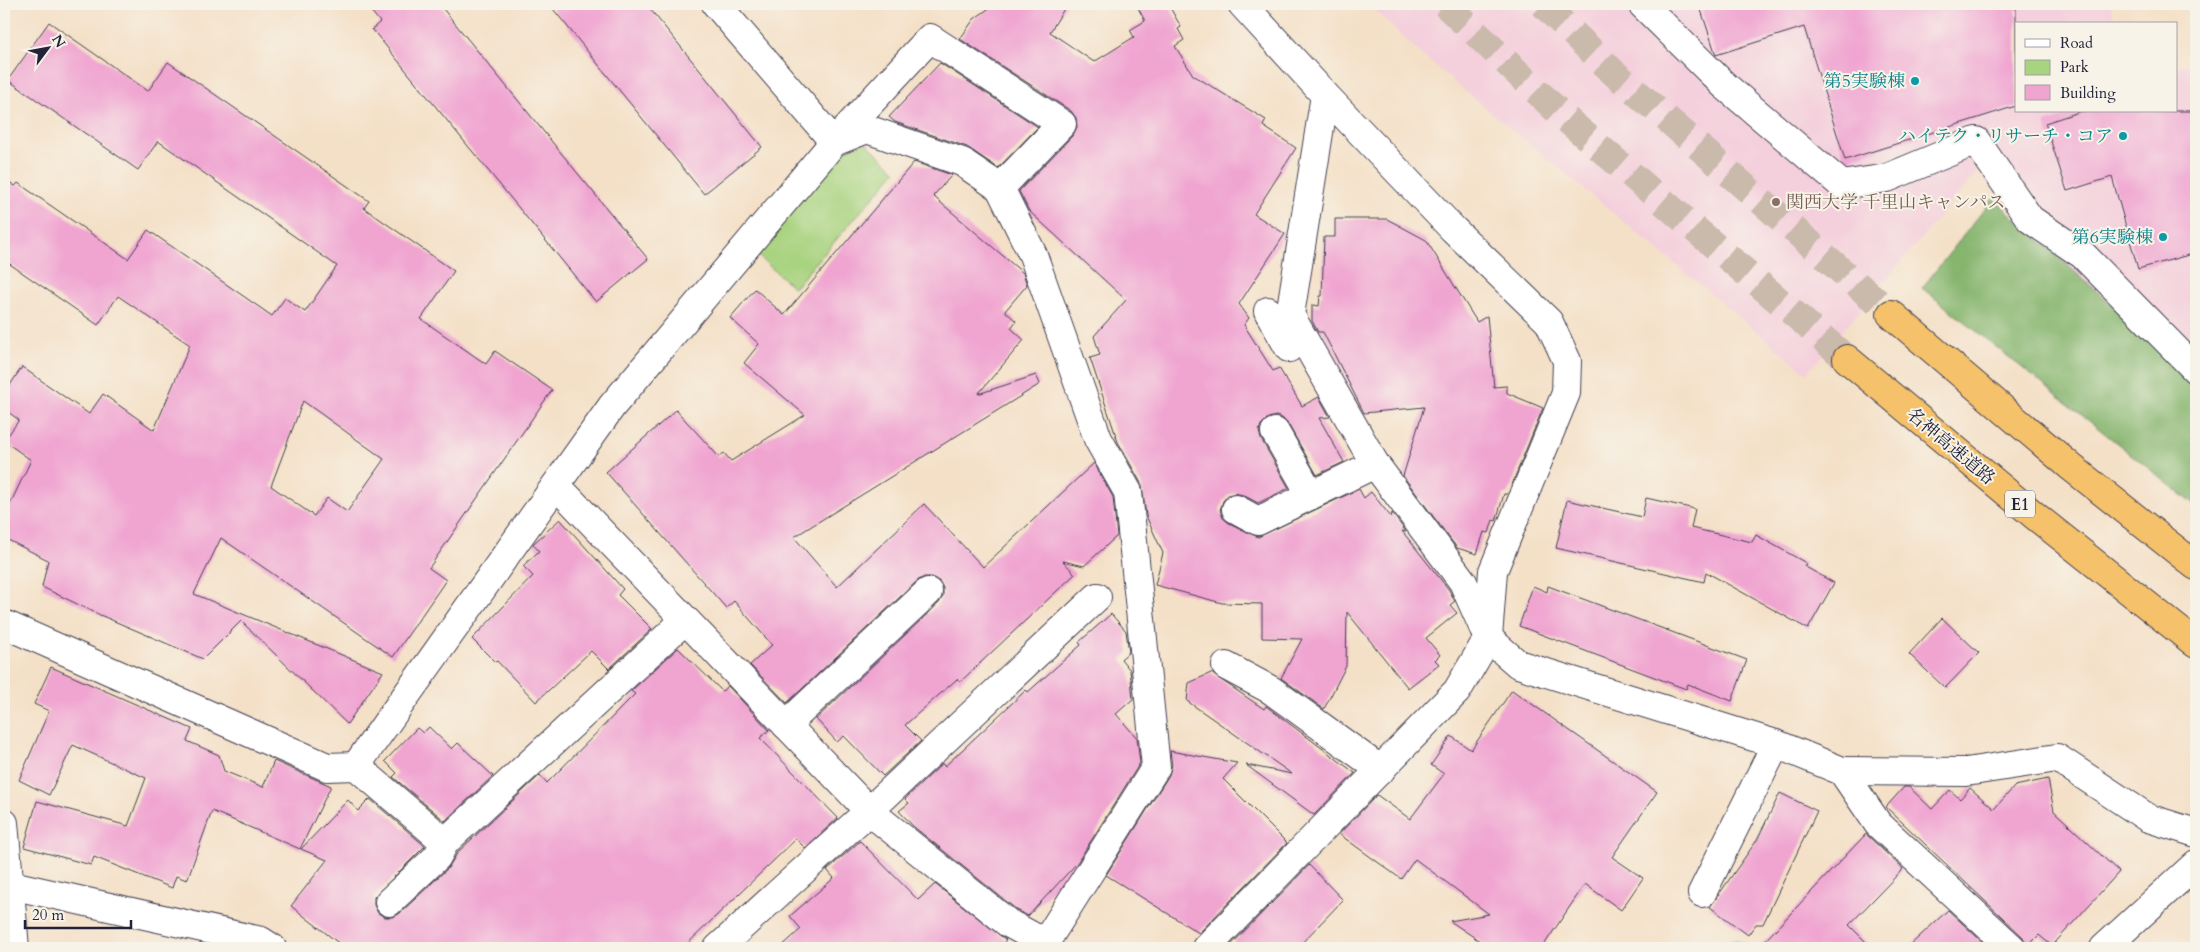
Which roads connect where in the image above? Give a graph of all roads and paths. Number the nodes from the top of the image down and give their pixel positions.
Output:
1 (716, 4) edge
2 (1242, 4) edge
3 (1642, 4) edge
4 (1325, 95) junction
5 (834, 142) junction
6 (1000, 188) junction
7 (1268, 310) dead end
8 (1891, 314) tunnel mouth
9 (1847, 360) tunnel mouth
10 (2196, 370) edge
11 (1329, 386) junction
12 (1275, 432) dead end
13 (1375, 464) junction
14 (556, 485) junction
15 (1311, 495) junction
16 (1236, 509) dead end
17 (2196, 566) edge
18 (928, 592) dead end
19 (1097, 597) dead end
20 (685, 620) junction
21 (4, 624) edge
22 (1488, 638) junction
23 (2196, 644) edge
24 (1226, 666) dead end
25 (786, 725) junction
26 (1776, 744) junction
27 (356, 766) junction
28 (1381, 770) junction
29 (1842, 771) junction
30 (868, 811) junction
31 (4, 825) edge
32 (2196, 833) edge
33 (445, 842) junction
34 (2196, 864) edge
35 (11, 885) junction
36 (1702, 893) dead end
37 (389, 902) dead end
38 (227, 941) edge
39 (1051, 947) edge
40 (15, 948) edge
41 (272, 948) edge
42 (718, 948) edge
43 (1206, 948) edge
44 (2012, 948) edge
45 (2104, 948) edge

1 - 5 street
2 - 4 street
3 - 10 street
4 - 11 street
4 - 22 street
5 - 6 street
5 - 6 street
5 - 14 street
6 - 39 street
7 - 11 street
8 - 17 highway
9 - 23 highway, 名神高速道路 / E1
11 - 13 street
12 - 15 street
13 - 15 street
13 - 22 street
14 - 20 street
14 - 27 street
15 - 16 street
18 - 25 street
19 - 30 street
20 - 25 street
20 - 33 street
21 - 27 street
22 - 26 street
22 - 28 street
24 - 28 street
25 - 30 street
26 - 29 street
26 - 36 street
27 - 33 street
28 - 43 street
29 - 32 street
29 - 44 street
30 - 39 street
30 - 42 street
31 - 35 street
33 - 37 street
34 - 45 street
35 - 38 street
35 - 40 street
38 - 41 street

